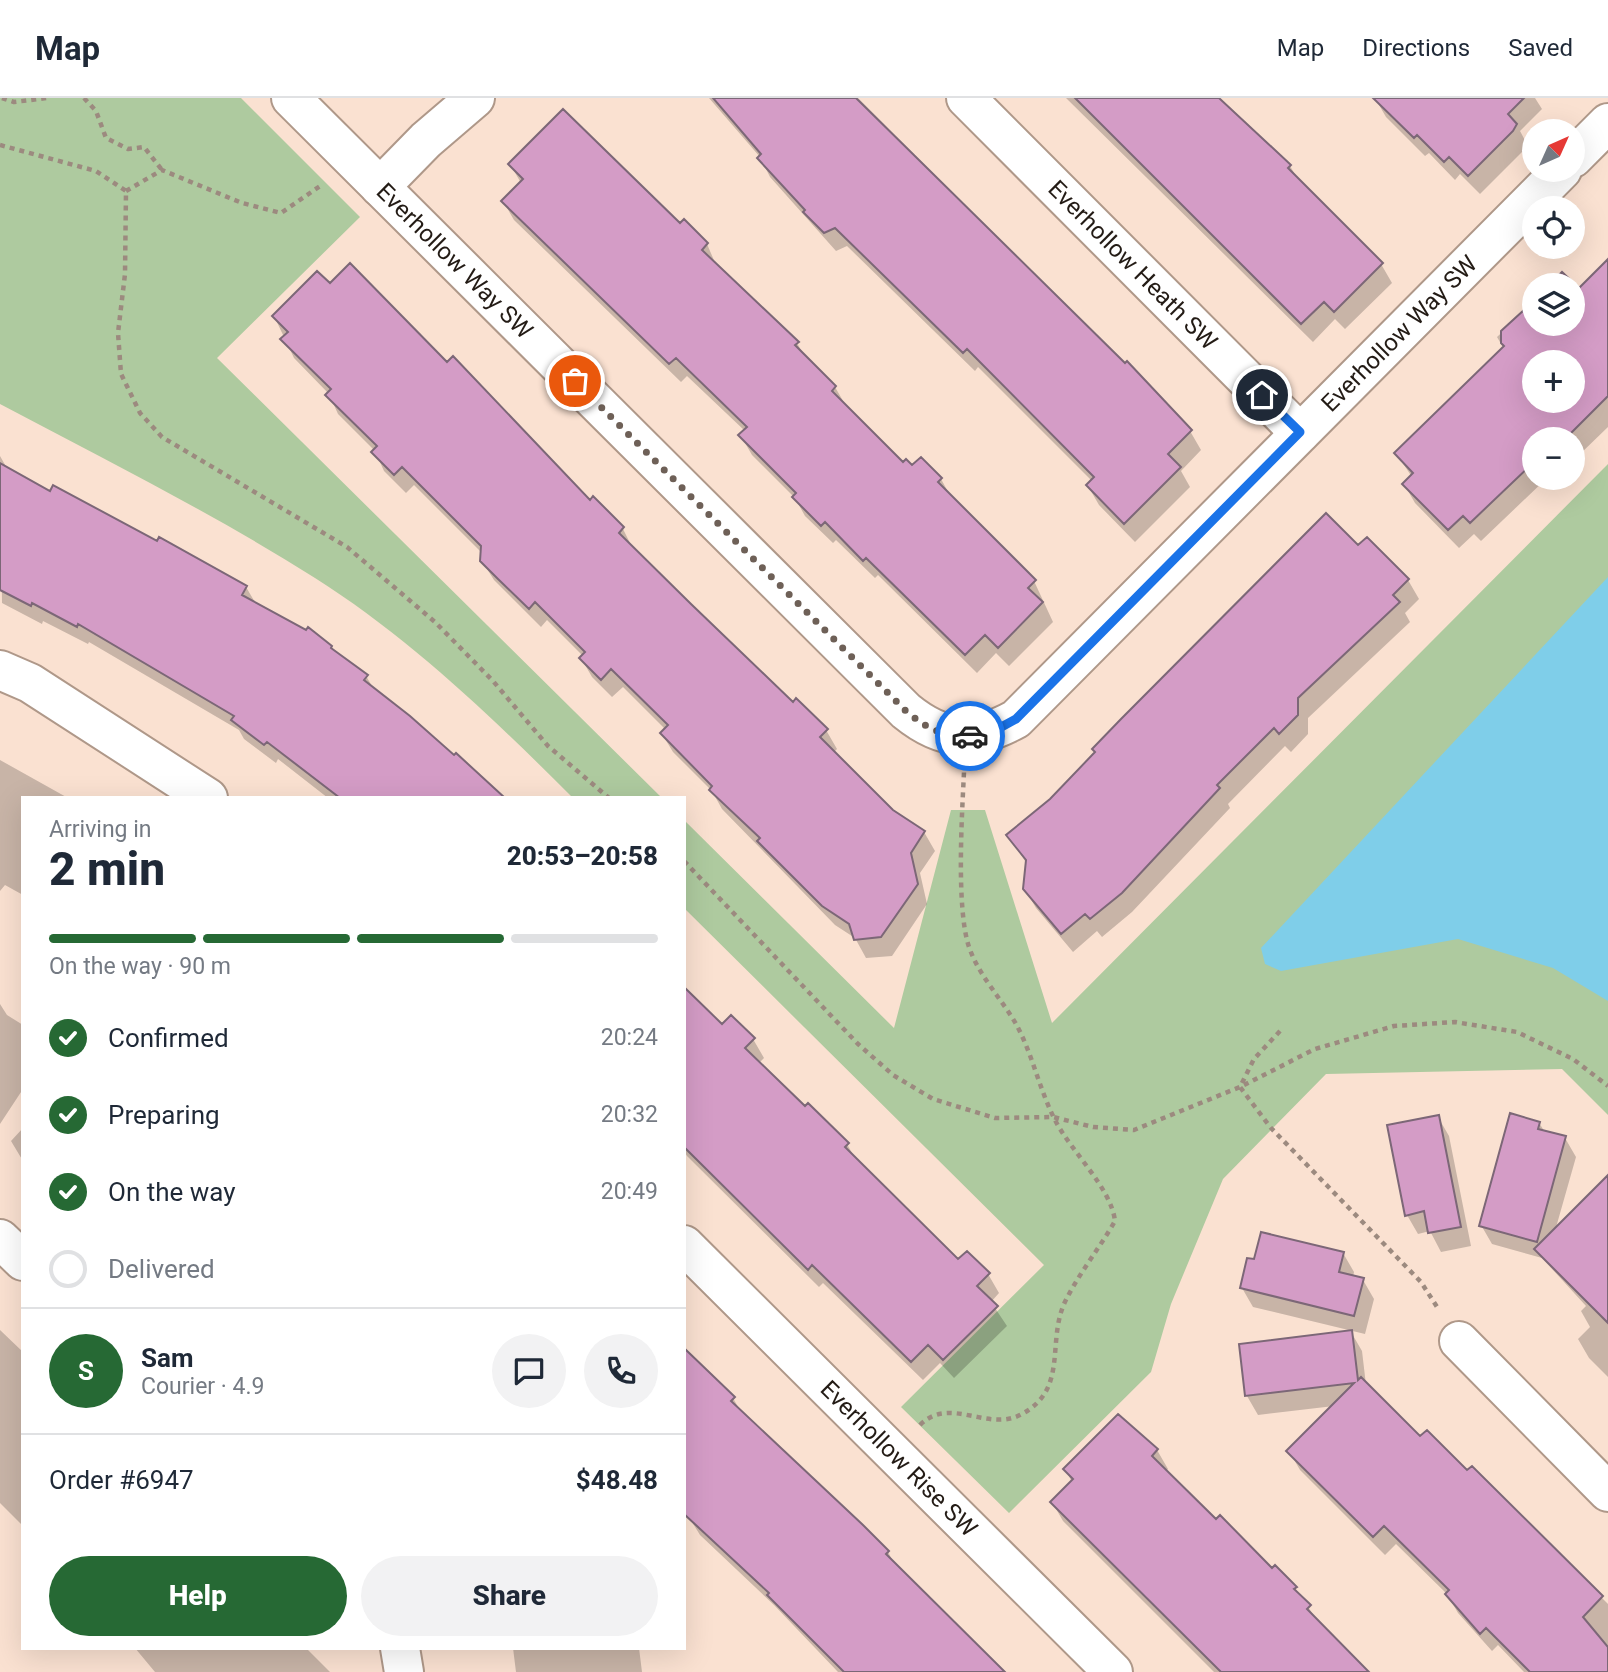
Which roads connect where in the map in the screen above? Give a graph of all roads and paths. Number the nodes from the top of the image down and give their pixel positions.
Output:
1 (2, 98) edge
2 (47, 98) edge
3 (83, 98) edge
4 (291, 98) edge
5 (475, 98) edge
6 (966, 98) edge
7 (1608, 123) edge
8 (0, 145) edge
9 (1586, 145) edge
10 (350, 158) junction
11 (162, 170) junction
12 (1550, 182) edge
13 (380, 187) junction
14 (126, 191) junction
15 (1300, 432) junction
16 (0, 670) edge
17 (966, 736) junction
18 (205, 796) edge
19 (607, 796) edge
20 (686, 863) edge
21 (1280, 1031) dead end
22 (1608, 1086) edge
23 (1240, 1087) junction
24 (1053, 1116) junction
25 (0, 1239) edge
26 (686, 1247) edge
27 (21, 1259) edge
28 (1459, 1340) joint
29 (892, 1453) junction
30 (1608, 1492) edge
31 (400, 1650) edge
32 (404, 1672) edge
33 (1113, 1672) edge

1 - 2 path
3 - 11 path
4 - 10 street, Everhollow Way SW
5 - 13 street
6 - 15 street, Everhollow Heath SW
7 - 9 street
8 - 14 path
10 - 11 path
10 - 13 street, Everhollow Way SW
11 - 14 path
12 - 15 street, Everhollow Way SW
13 - 17 street, Everhollow Way SW
14 - 19 path
15 - 17 street, Everhollow Way SW
16 - 18 street
17 - 24 path
20 - 24 path
21 - 23 path
22 - 23 path
23 - 24 path
23 - 28 path
24 - 29 path
25 - 27 street
26 - 29 street, Everhollow Rise SW
28 - 30 street
29 - 33 street, Everhollow Rise SW
31 - 32 street

